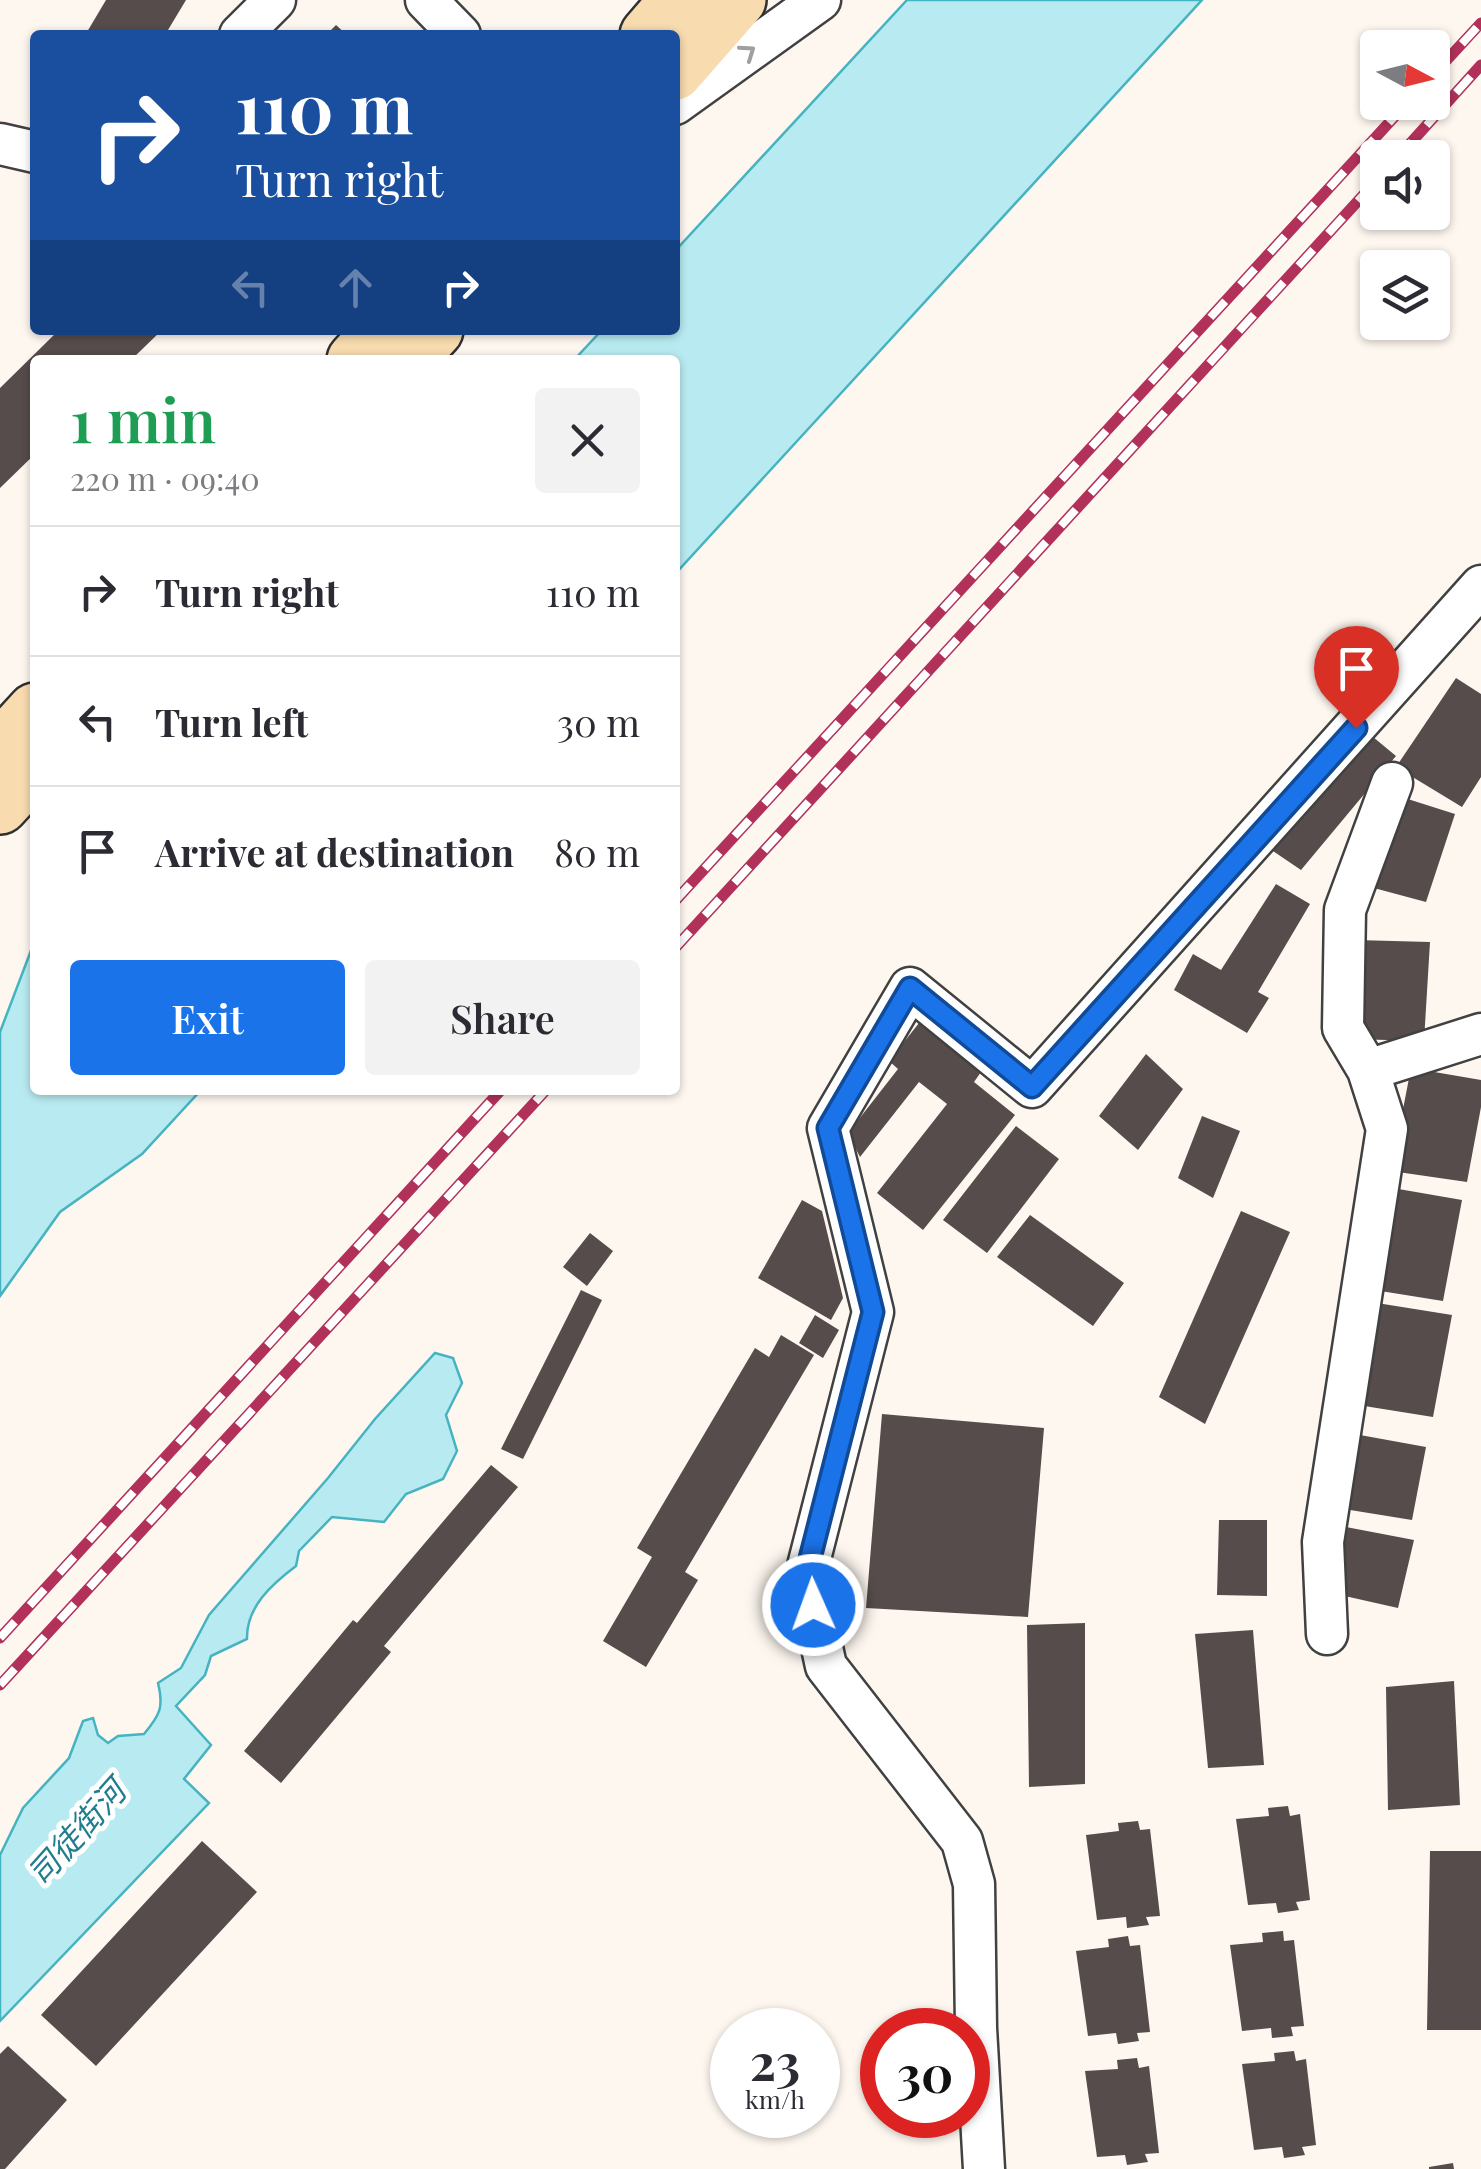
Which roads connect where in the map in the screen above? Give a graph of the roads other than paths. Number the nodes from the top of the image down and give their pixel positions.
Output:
1 (275, 0) edge
2 (426, 0) edge
3 (678, 0) edge
4 (738, 0) edge
5 (820, 0) edge
6 (245, 30) edge
7 (455, 30) edge
8 (652, 30) edge
9 (680, 66) edge
10 (680, 100) edge
11 (0, 144) edge
12 (30, 151) edge
13 (378, 335) edge
14 (430, 335) edge
15 (360, 355) edge
16 (412, 355) edge
17 (1481, 586) edge
18 (30, 717) edge
19 (0, 750) edge
20 (30, 773) edge
21 (1392, 782) dead end
22 (0, 806) edge
23 (1481, 1034) edge
24 (1368, 1070) junction
25 (1327, 1634) dead end
26 (984, 2169) edge

1 - 6 street
2 - 7 street
3 - 8 street
4 - 9 street
10 -> 5 street
11 - 12 street
13 - 15 street
14 - 16 street
17 - 26 street
18 - 19 street
20 - 22 street
21 - 24 street
23 - 24 street
24 - 25 street

